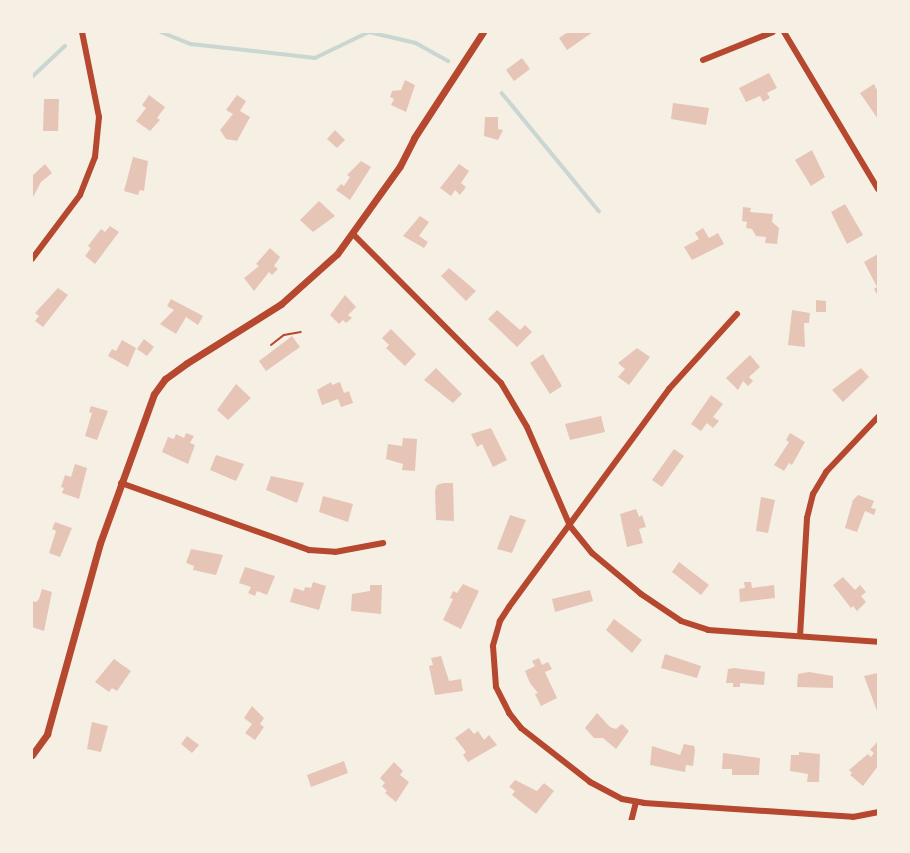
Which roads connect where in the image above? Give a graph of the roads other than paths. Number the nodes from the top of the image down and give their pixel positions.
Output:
1 (82, 32) edge
2 (483, 32) edge
3 (773, 32) edge
4 (784, 32) edge
5 (703, 60) dead end
6 (878, 189) edge
7 (353, 234) junction
8 (32, 259) edge
9 (737, 314) dead end
10 (878, 417) edge
11 (121, 483) junction
12 (569, 526) junction
13 (383, 543) dead end
14 (800, 636) junction
15 (878, 642) edge
16 (32, 755) edge
17 (636, 802) junction
18 (878, 812) edge
19 (631, 821) edge

1 - 8 street
2 - 7 street
3 - 5 street
4 - 6 street
7 - 11 street
7 - 12 street
9 - 12 street
10 - 14 street
11 - 13 street
11 - 16 street
12 - 14 street
12 - 17 street
14 - 15 street
17 - 18 street
17 - 19 street

